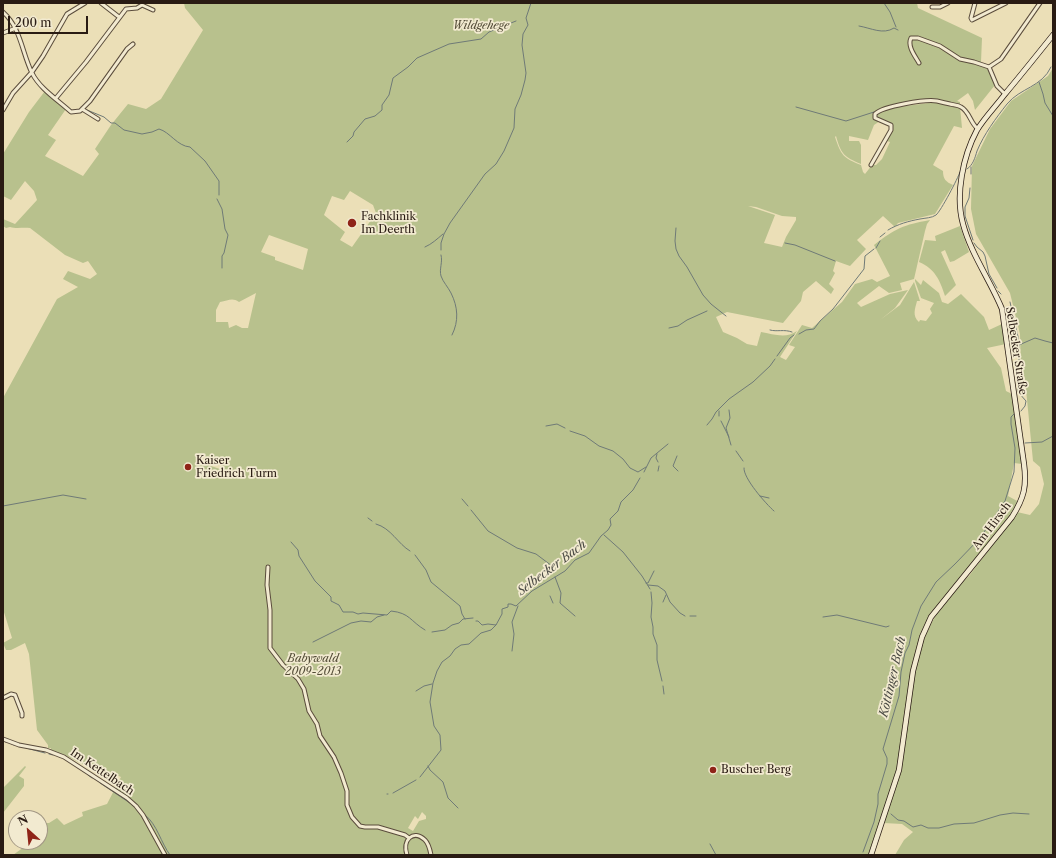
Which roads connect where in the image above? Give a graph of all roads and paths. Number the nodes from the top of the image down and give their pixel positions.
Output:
1 (85, 3) edge
2 (101, 3) edge
3 (948, 3) edge
4 (975, 3) edge
5 (998, 3) edge
6 (1006, 3) edge
7 (1040, 3) edge
8 (932, 7) dead end
9 (998, 7) junction
10 (153, 10) dead end
11 (3, 12) edge
12 (119, 18) junction
13 (16, 28) junction
14 (3, 33) edge
15 (1053, 35) edge
16 (133, 44) dead end
17 (919, 63) dead end
18 (989, 67) junction
19 (32, 72) junction
20 (1005, 94) junction
21 (56, 98) junction
22 (82, 109) junction
23 (3, 110) edge
24 (98, 119) dead end
25 (978, 129) junction
26 (871, 165) dead end
27 (1021, 443) joint
28 (268, 567) dead end
29 (3, 698) edge
30 (22, 716) dead end
31 (3, 739) edge
32 (409, 838) junction
33 (165, 855) edge
34 (407, 855) edge
35 (431, 855) edge
36 (871, 855) edge

1 - 19 street
2 - 12 street
3 - 8 street
4 - 9 street
5 - 9 street
6 - 9 street
7 - 18 street
10 - 12 street
11 - 13 street
12 - 21 street
13 - 14 street
13 - 19 street
15 - 20 main road, Selbecker Straße
16 - 22 street
17 - 18 street
18 - 20 street
19 - 21 street
19 - 23 street
20 - 25 main road, Selbecker Straße
21 - 22 street
22 - 24 street
25 - 26 street
25 - 27 main road, Selbecker Straße
27 - 36 main road, Am Hirsch
28 - 32 street
29 - 30 street
31 - 33 street, Im Kettelbach
32 - 34 street
32 - 35 street

